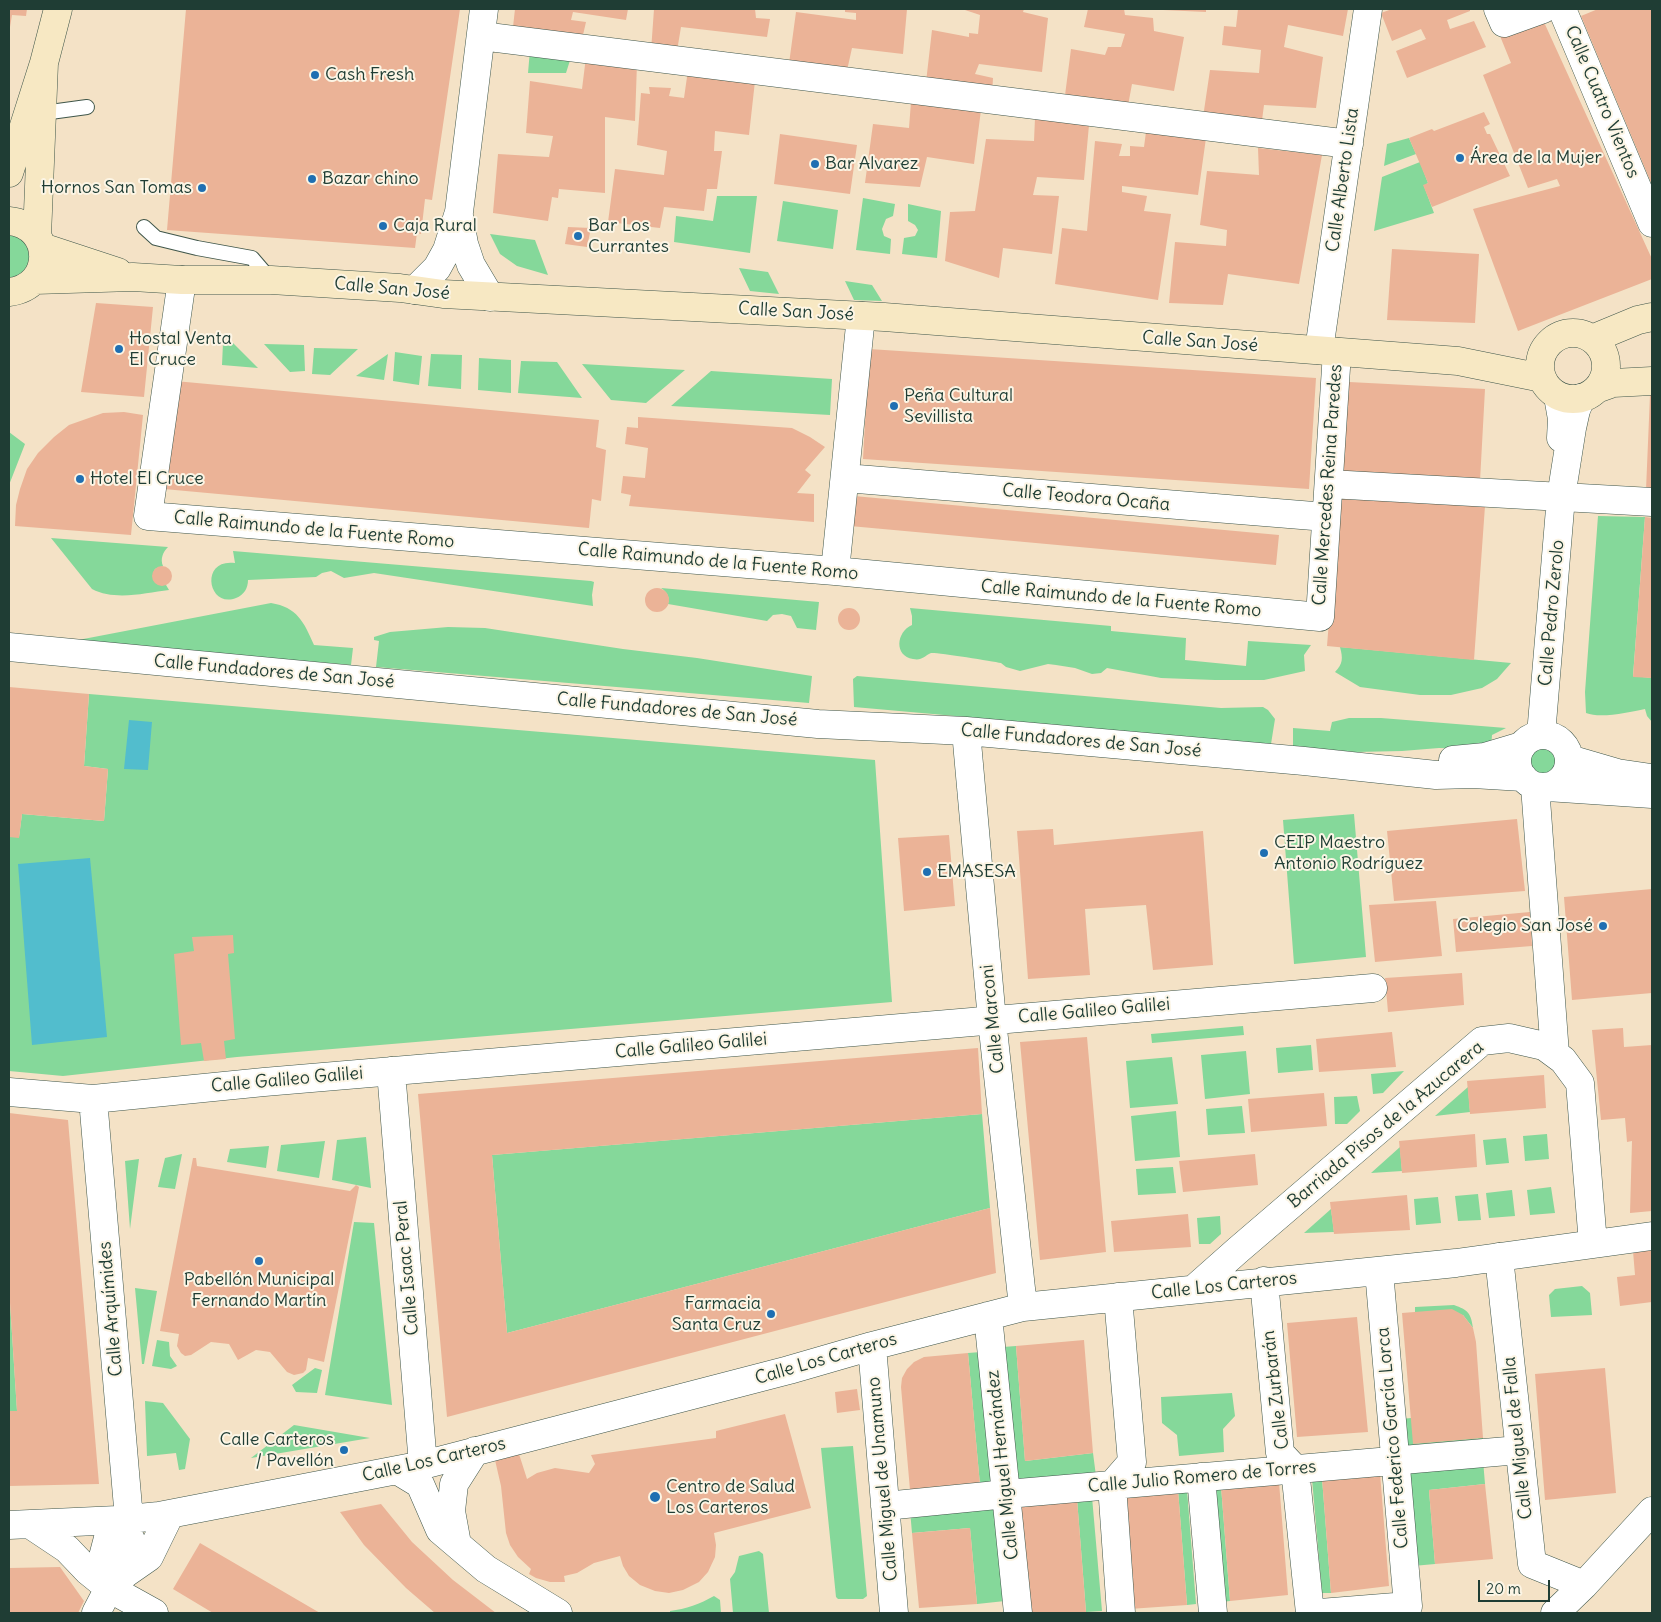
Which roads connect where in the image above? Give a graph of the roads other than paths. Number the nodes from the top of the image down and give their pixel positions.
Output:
1 (58, 9) edge
2 (484, 9) edge
3 (1368, 9) edge
4 (1543, 9) edge
5 (1562, 9) edge
6 (1501, 16) edge
7 (481, 36) junction
8 (44, 63) junction
9 (87, 108) dead end
10 (43, 113) junction
11 (1349, 144) junction
12 (9, 173) edge
13 (459, 212) junction
14 (9, 221) edge
15 (1652, 223) edge
16 (144, 227) dead end
17 (40, 241) junction
18 (133, 277) junction
19 (182, 280) junction
20 (271, 280) junction
21 (415, 290) junction
22 (19, 292) edge
23 (490, 296) junction
24 (861, 316) junction
25 (1652, 317) edge
26 (1652, 325) edge
27 (1328, 351) junction
28 (1601, 351) junction
29 (1652, 366) edge
30 (1652, 381) edge
31 (1565, 382) junction
32 (845, 478) junction
33 (1329, 484) junction
34 (1561, 494) junction
35 (1652, 502) edge
36 (1326, 517) junction
37 (835, 571) junction
38 (1288, 614) joint
39 (9, 638) edge
40 (9, 647) edge
41 (51, 651) junction
42 (966, 731) junction
43 (1531, 741) junction
44 (1569, 759) junction
45 (1304, 761) junction
46 (1652, 778) edge
47 (1535, 783) junction
48 (1652, 794) edge
49 (1373, 988) dead end
50 (992, 1020) junction
51 (1554, 1054) junction
52 (391, 1072) junction
53 (9, 1092) edge
54 (93, 1099) junction
55 (1652, 1236) edge
56 (1593, 1244) junction
57 (1499, 1257) junction
58 (1379, 1270) junction
59 (1264, 1281) junction
60 (1194, 1289) junction
61 (1118, 1297) junction
62 (1023, 1307) junction
63 (988, 1316) junction
64 (872, 1346) junction
65 (1519, 1450) junction
66 (476, 1451) junction
67 (1288, 1461) junction
68 (1396, 1461) junction
69 (419, 1470) junction
70 (1202, 1477) junction
71 (454, 1484) junction
72 (1112, 1485) junction
73 (1007, 1494) junction
74 (886, 1506) junction
75 (1652, 1510) edge
76 (170, 1514) junction
77 (124, 1519) junction
78 (20, 1525) edge
79 (457, 1544) junction
80 (117, 1581) junction
81 (1584, 1585) junction
82 (96, 1613) edge
83 (154, 1613) edge
84 (558, 1613) edge
85 (894, 1613) edge
86 (1018, 1613) edge
87 (1121, 1613) edge
88 (1213, 1613) edge
89 (1310, 1613) edge
90 (1320, 1613) edge
91 (1555, 1613) edge

1 - 8 main road
2 - 7 street
3 - 11 street, Calle Alberto Lista
4 - 6 street
5 - 15 street, Calle Cuatro Vientos
7 - 11 street
7 - 13 street
8 - 10 main road
8 - 12 main road
9 - 10 lane
10 - 17 main road
11 - 27 street, Calle Alberto Lista
13 - 21 street
13 - 23 street
14 - 17 main road
16 - 20 lane
17 - 18 main road
17 - 22 main road
18 - 19 main road, Calle San José
18 - 22 main road
19 - 20 main road, Calle San José
19 - 37 street, Calle Raimundo de la Fuente Romo
20 - 21 main road, Calle San José
21 - 23 main road, Calle San José
23 - 24 main road, Calle San José
24 - 27 main road, Calle San José
24 - 32 street
25 - 28 main road
26 - 28 main road
27 - 31 main road, Calle San José
27 - 33 street, Calle Mercedes Reina Paredes
28 - 29 main road
28 - 31 main road
28 - 31 main road
30 - 31 main road, Calle San José
31 - 34 street, Calle Pedro Zerolo
32 - 36 street, Calle Teodora Ocaña
32 - 37 street
33 - 34 street
33 - 36 street, Calle Mercedes Reina Paredes
34 - 35 street
34 - 43 street, Calle Pedro Zerolo
36 - 38 street, Calle Mercedes Reina Paredes
37 - 38 street, Calle Raimundo de la Fuente Romo
39 - 41 street, Calle Fundadores de San José
40 - 41 street, Calle Fundadores de San José
41 - 42 street, Calle Fundadores de San José
42 - 45 street, Calle Fundadores de San José
42 - 50 street, Calle Marconi
43 - 44 street
43 - 45 street, Calle Fundadores de San José
43 - 47 street
44 - 46 street
44 - 47 street
45 - 47 street, Calle Fundadores de San José
47 - 48 street, Calle Fundadores de San José
47 - 51 street
49 - 50 street, Calle Galileo Galilei
50 - 52 street, Calle Galileo Galilei
50 - 62 street, Calle Marconi
51 - 56 street, Barriada Pisos de la Azucarera
51 - 60 street, Barriada Pisos de la Azucarera
52 - 54 street, Calle Galileo Galilei
52 - 69 street, Calle Isaac Peral
53 - 54 street, Calle Galileo Galilei
54 - 77 street, Calle Arquímides
55 - 56 street, Calle Los Carteros
56 - 57 street, Calle Los Carteros
57 - 58 street, Calle Los Carteros
57 - 65 street, Calle Miguel de Falla
58 - 59 street, Calle Los Carteros
58 - 68 street, Calle Federico García Lorca
59 - 60 street, Calle Los Carteros
59 - 67 street, Calle Zurbarán
60 - 61 street, Calle Los Carteros
61 - 62 street, Calle Los Carteros
61 - 72 street
62 - 63 street, Calle Los Carteros
63 - 64 street, Calle Los Carteros
63 - 73 street, Calle Miguel Hernández
64 - 66 street, Calle Los Carteros
64 - 74 street, Calle Miguel de Unamuno
65 - 68 street, Calle Julio Romero de Torres
65 - 81 street, Calle Miguel de Falla
66 - 69 street, Calle Los Carteros
66 - 71 street
67 - 68 street, Calle Julio Romero de Torres
67 - 70 street, Calle Julio Romero de Torres
67 - 89 street, Calle Zurbarán
68 - 90 street, Calle Federico García Lorca
69 - 71 street
69 - 76 street, Calle Los Carteros
69 - 79 street, Calle Isaac Peral
70 - 72 street, Calle Julio Romero de Torres
70 - 88 street
71 - 79 street
72 - 73 street, Calle Julio Romero de Torres
72 - 87 street
73 - 74 street, Calle Julio Romero de Torres
73 - 86 street, Calle Miguel Hernández
74 - 85 street, Calle Miguel de Unamuno
75 - 81 street
76 - 77 street, Calle Los Carteros
76 - 80 street
77 - 78 street, Calle Los Carteros
77 - 80 street
78 - 80 street
79 - 84 street, Calle Isaac Peral
80 - 82 street
80 - 83 street
81 - 91 street

